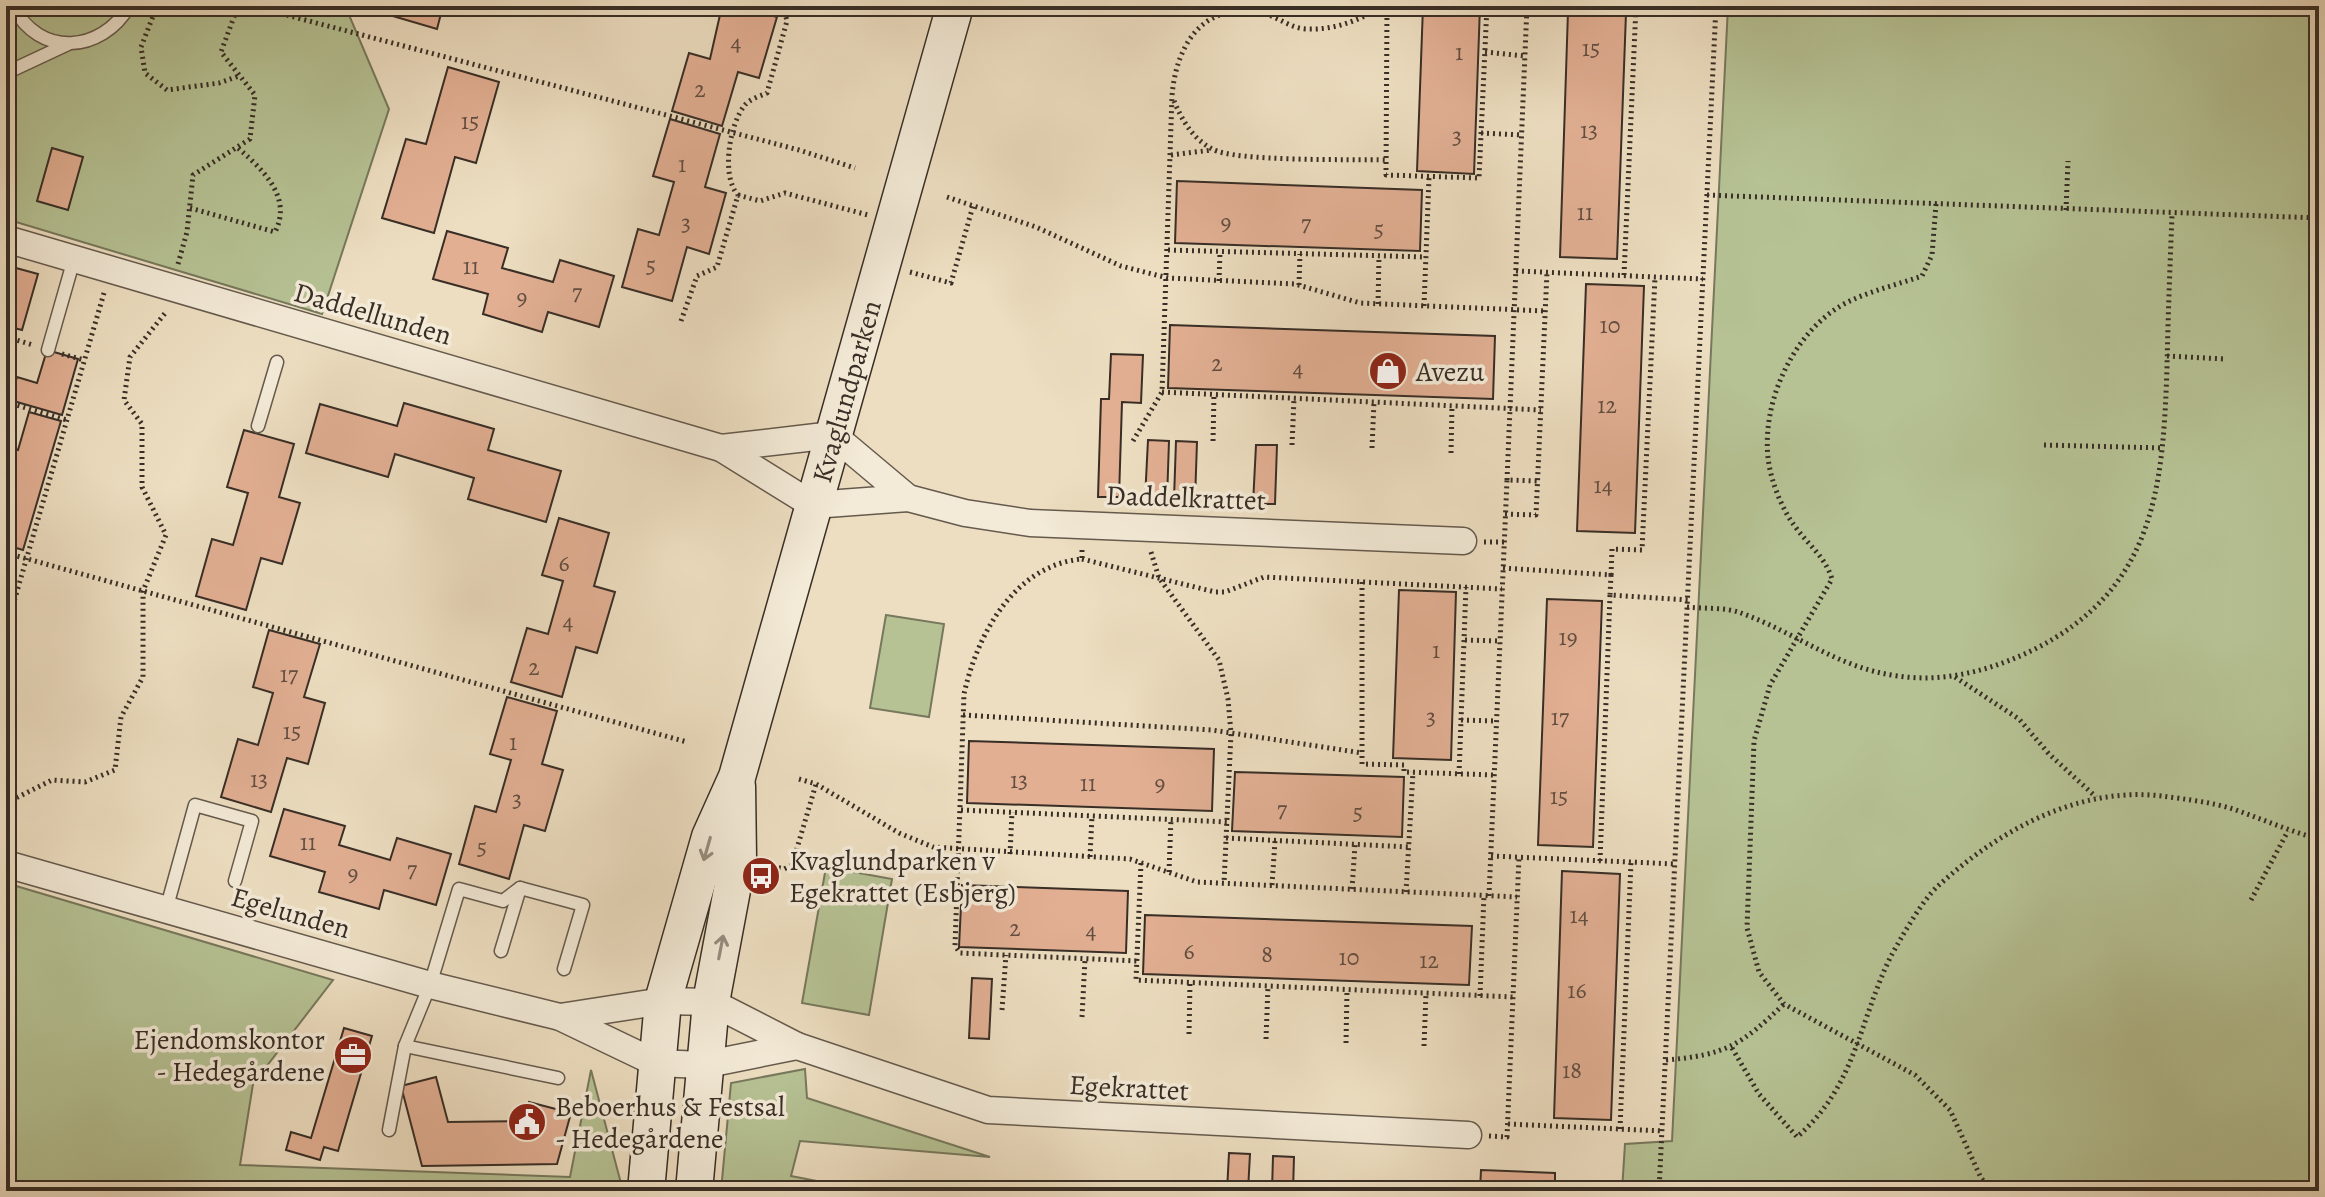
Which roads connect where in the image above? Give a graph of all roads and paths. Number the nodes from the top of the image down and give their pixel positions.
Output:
1 (13, 6) edge
2 (129, 6) edge
3 (157, 6) edge
4 (238, 6) edge
5 (252, 6) edge
6 (783, 6) edge
7 (955, 6) edge
8 (1231, 6) edge
9 (1385, 6) edge
10 (1487, 6) edge
11 (1527, 6) edge
12 (1638, 6) edge
13 (1665, 6) edge
14 (1716, 8) edge
15 (1230, 14) junction
16 (68, 44) junction
17 (1485, 52) junction
18 (1525, 56) junction
19 (6, 73) edge
20 (239, 76) junction
21 (1172, 96) junction
22 (734, 133) junction
23 (1481, 133) junction
24 (1522, 135) junction
25 (238, 148) junction
26 (1213, 150) junction
27 (1171, 155) junction
28 (1386, 160) junction
29 (2068, 161) dead end
30 (855, 168) dead end
31 (1429, 177) junction
32 (738, 195) junction
33 (1707, 195) junction
34 (947, 197) dead end
35 (1936, 204) junction
36 (973, 206) junction
37 (190, 208) junction
38 (2066, 210) junction
39 (2172, 215) junction
40 (2319, 218) edge
41 (893, 222) junction
42 (6, 240) edge
43 (1168, 250) junction
44 (1220, 252) junction
45 (1300, 254) junction
46 (1379, 256) junction
47 (1426, 257) junction
48 (74, 259) junction
49 (111, 269) junction
50 (1516, 271) junction
51 (1547, 272) junction
52 (920, 275) dead end
53 (1624, 275) junction
54 (1655, 277) junction
55 (1168, 278) junction
56 (1703, 279) junction
57 (1219, 281) junction
58 (1299, 285) junction
59 (171, 287) junction
60 (1378, 304) junction
61 (1424, 306) junction
62 (1515, 310) junction
63 (1545, 311) junction
64 (681, 321) dead end
65 (48, 350) dead end
66 (2167, 356) junction
67 (2225, 359) dead end
68 (277, 362) dead end
69 (1162, 392) junction
70 (1214, 395) junction
71 (1294, 399) junction
72 (6, 402) edge
73 (1374, 402) junction
74 (1452, 406) junction
75 (1509, 409) junction
76 (1541, 410) junction
77 (67, 420) junction
78 (258, 426) dead end
79 (833, 435) junction
80 (1133, 441) dead end
81 (1213, 441) dead end
82 (1292, 445) dead end
83 (2044, 445) dead end
84 (721, 448) junction
85 (1372, 448) dead end
86 (2164, 448) junction
87 (1451, 453) dead end
88 (1507, 480) junction
89 (1538, 481) junction
90 (908, 498) junction
91 (813, 505) junction
92 (1505, 514) junction
93 (1083, 525) junction
94 (1147, 528) junction
95 (1463, 541) dead end
96 (6, 553) edge
97 (26, 559) junction
98 (1082, 559) junction
99 (1503, 568) junction
100 (1611, 575) junction
101 (1159, 578) junction
102 (1362, 582) junction
103 (1466, 587) junction
104 (1502, 589) junction
105 (143, 591) junction
106 (1610, 595) junction
107 (1688, 600) junction
108 (1687, 607) junction
109 (6, 629) edge
110 (1464, 640) junction
111 (1795, 640) junction
112 (1500, 641) junction
113 (1955, 677) junction
114 (963, 715) junction
115 (1461, 720) junction
116 (1496, 721) junction
117 (1231, 733) junction
118 (687, 742) dead end
119 (1362, 753) junction
120 (1413, 772) junction
121 (1459, 774) junction
122 (1494, 775) junction
123 (737, 777) junction
124 (799, 779) dead end
125 (816, 784) junction
126 (2096, 797) junction
127 (6, 803) edge
128 (961, 810) junction
129 (1012, 812) junction
130 (1092, 816) junction
131 (1171, 819) junction
132 (1227, 822) junction
133 (2288, 831) junction
134 (1226, 838) junction
135 (2319, 839) edge
136 (1275, 841) junction
137 (1355, 845) junction
138 (1409, 847) junction
139 (959, 851) junction
140 (1010, 854) junction
141 (1491, 856) junction
142 (1090, 857) junction
143 (1519, 857) junction
144 (1600, 861) junction
145 (1631, 862) junction
146 (1141, 863) junction
147 (6, 864) edge
148 (1675, 864) junction
149 (770, 865) dead end
150 (1169, 872) junction
151 (235, 881) dead end
152 (1224, 883) junction
153 (1272, 885) junction
154 (520, 888) junction
155 (1352, 889) junction
156 (1406, 892) junction
157 (1486, 896) junction
158 (1517, 897) junction
159 (2251, 900) dead end
160 (166, 910) junction
161 (501, 951) dead end
162 (1006, 955) junction
163 (1085, 959) junction
164 (1137, 961) junction
165 (564, 969) dead end
166 (1190, 983) junction
167 (430, 985) junction
168 (1268, 986) junction
169 (1347, 990) junction
170 (1426, 993) junction
171 (1480, 996) junction
172 (1513, 997) junction
173 (663, 1001) junction
174 (711, 1002) junction
175 (1784, 1004) junction
176 (1002, 1010) dead end
177 (560, 1017) junction
178 (1082, 1017) dead end
179 (1189, 1034) dead end
180 (1266, 1039) dead end
181 (1346, 1043) dead end
182 (405, 1046) junction
183 (797, 1046) junction
184 (1424, 1046) dead end
185 (1858, 1047) junction
186 (1732, 1048) junction
187 (1666, 1060) junction
188 (656, 1063) junction
189 (703, 1065) junction
190 (558, 1078) dead end
191 (1508, 1124) junction
192 (1620, 1129) junction
193 (389, 1130) dead end
194 (1663, 1131) junction
195 (1468, 1135) joint
196 (2319, 1187) edge
197 (646, 1191) edge
198 (694, 1191) edge
199 (1659, 1191) edge
200 (1993, 1191) edge
201 (2305, 1191) edge

1 - 16 lane
2 - 16 lane
3 - 20 path
4 - 20 path
5 - 22 path
6 - 22 path
7 - 41 street, Kvaglundparken
8 - 15 path
9 - 15 path
9 - 28 path
10 - 17 path
11 - 18 path
12 - 13 path
12 - 53 path
13 - 14 path
14 - 33 path
15 - 21 path
16 - 19 lane
17 - 18 path
17 - 23 path
18 - 24 path
20 - 25 path
21 - 26 path
21 - 27 path
22 - 30 path
22 - 32 path
23 - 24 path
23 - 31 path
24 - 50 path
25 - 37 path
25 - 37 path
26 - 27 path
26 - 28 path
27 - 43 path
28 - 31 path
29 - 38 path
31 - 47 path
32 - 41 path
32 - 64 path
33 - 35 path
33 - 56 path
34 - 36 path
35 - 38 path
35 - 111 path
36 - 52 path
36 - 55 path
37 - 59 path
38 - 39 path
39 - 40 path
39 - 66 path
41 - 79 street, Kvaglundparken
42 - 48 street, Daddellunden
43 - 44 path
43 - 55 path
44 - 45 path
44 - 57 path
45 - 46 path
45 - 58 path
46 - 47 path
46 - 60 path
47 - 61 path
48 - 49 street, Daddellunden
48 - 65 lane
49 - 59 street, Daddellunden
49 - 77 path
50 - 51 path
50 - 62 path
51 - 53 path
51 - 63 path
53 - 54 path
54 - 56 path
54 - 100 path
55 - 57 path
55 - 69 path
56 - 107 path
57 - 58 path
58 - 60 path
59 - 84 street, Daddellunden
59 - 105 path
60 - 61 path
61 - 62 path
62 - 63 path
62 - 75 path
63 - 76 path
66 - 67 path
66 - 86 path
68 - 78 lane
69 - 70 path
69 - 80 path
70 - 71 path
70 - 81 path
71 - 73 path
71 - 82 path
72 - 77 path
73 - 74 path
73 - 85 path
74 - 75 path
74 - 87 path
75 - 76 path
75 - 88 path
76 - 89 path
77 - 97 path
79 - 84 street, Daddellunden
79 - 90 street, Daddelkrattet
79 - 91 street, Kvaglundparken
83 - 86 path
84 - 91 street, Daddellunden
86 - 113 path
88 - 89 path
88 - 92 path
89 - 92 path
90 - 91 street, Daddelkrattet
90 - 93 street, Daddelkrattet
91 - 123 street, Kvaglundparken
92 - 99 path
93 - 94 street, Daddelkrattet
93 - 98 path
94 - 95 street, Daddelkrattet
94 - 101 path
96 - 97 path
97 - 105 path
97 - 109 path
98 - 101 path
98 - 114 path
99 - 100 path
99 - 104 path
100 - 106 path
101 - 102 path
101 - 117 path
102 - 103 path
102 - 119 path
103 - 104 path
103 - 110 path
104 - 112 path
105 - 118 path
105 - 127 path
106 - 107 path
106 - 144 path
107 - 108 path
108 - 111 path
108 - 148 path
110 - 112 path
110 - 115 path
111 - 113 path
111 - 175 path
112 - 116 path
113 - 126 path
114 - 117 path
114 - 128 path
115 - 116 path
115 - 121 path
116 - 122 path
117 - 119 path
117 - 132 path
119 - 120 path
120 - 121 path
120 - 138 path
121 - 122 path
122 - 141 path
123 -> 173 street, Kvaglundparken
174 -> 123 street, Kvaglundparken
124 - 125 path
125 - 139 path
125 - 149 path
126 - 133 path
126 - 185 path
128 - 129 path
128 - 139 path
129 - 130 path
129 - 140 path
130 - 131 path
130 - 142 path
131 - 132 path
131 - 150 path
132 - 134 path
133 - 135 path
133 - 159 path
134 - 136 path
134 - 152 path
136 - 137 path
136 - 153 path
137 - 138 path
137 - 155 path
138 - 156 path
139 - 140 path
139 - 162 path
140 - 142 path
141 - 143 path
141 - 157 path
142 - 146 path
143 - 144 path
143 - 158 path
144 - 145 path
145 - 148 path
145 - 192 path
146 - 150 path
146 - 164 path
147 - 160 street, Egelunden
148 - 187 path
150 - 152 path
151 - 160 lane
152 - 153 path
153 - 155 path
154 - 161 lane
154 - 165 lane
154 - 167 lane
155 - 156 path
156 - 157 path
157 - 158 path
157 - 171 path
158 - 172 path
160 - 167 street, Egelunden
162 - 163 path
162 - 176 path
163 - 164 path
163 - 178 path
164 - 166 path
166 - 168 path
166 - 179 path
167 - 177 street, Egelunden
167 - 182 lane
168 - 169 path
168 - 180 path
169 - 170 path
169 - 181 path
170 - 171 path
170 - 184 path
171 - 172 path
172 - 191 path
173 - 174 street, Egelunden
173 - 177 street, Egelunden
173 - 188 street, Kvaglundparken
174 - 183 street, Egekrattet
174 - 189 street, Kvaglundparken
175 - 185 path
175 - 186 path
177 - 188 street, Egelunden
182 - 190 lane
182 - 193 lane
183 - 189 street, Egekrattet
183 - 195 street, Egekrattet
185 - 186 path
185 - 200 path
186 - 187 path
187 - 194 path
188 - 189 street, Egelunden
188 - 197 street, Kvaglundparken
189 - 198 street, Kvaglundparken
191 - 192 path
191 - 195 path
192 - 194 path
194 - 199 path
196 - 201 path

